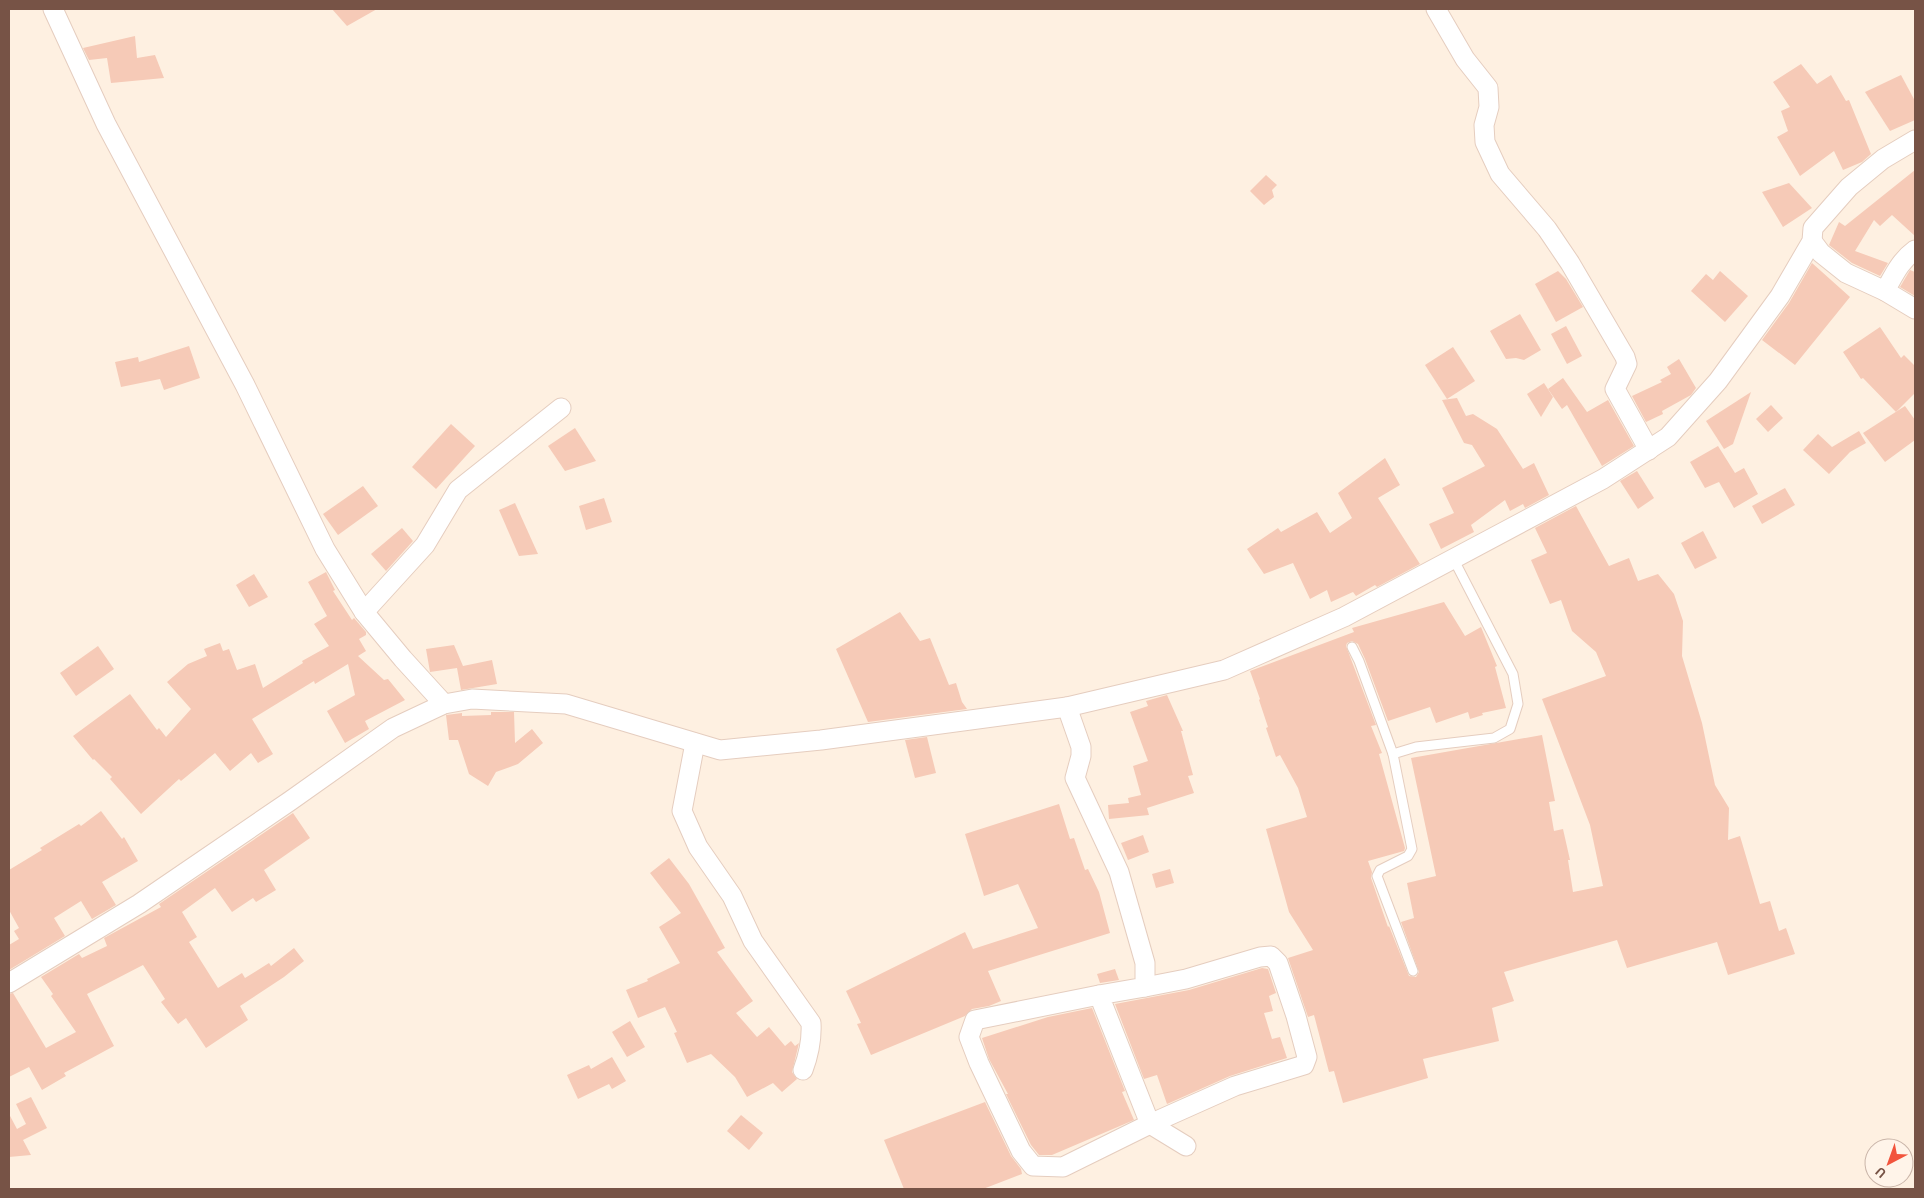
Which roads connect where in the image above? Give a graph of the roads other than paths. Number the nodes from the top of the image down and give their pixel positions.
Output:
1 (53, 9) edge
2 (1436, 9) edge
3 (1915, 140) edge
4 (1812, 241) junction
5 (1915, 250) edge
6 (1885, 291) junction
7 (1915, 309) edge
8 (561, 408) dead end
9 (1649, 450) junction
10 (1454, 560) junction
11 (364, 612) junction
12 (1352, 647) dead end
13 (444, 704) junction
14 (1067, 707) junction
15 (695, 743) junction
16 (1393, 754) junction
17 (1413, 971) dead end
18 (9, 983) edge
19 (1145, 987) junction
20 (1099, 994) junction
21 (803, 1070) dead end
22 (1150, 1124) junction
23 (1186, 1146) dead end

1 - 11 street
2 - 9 street
3 - 4 street
4 - 6 street
4 - 9 street
5 - 6 street
6 - 7 street
8 - 11 street
9 - 10 street
10 - 14 street
10 - 16 lane
11 - 13 street
12 - 16 lane
13 - 15 street
13 - 18 street
14 - 15 street
14 - 19 street
15 - 21 street
16 - 17 lane
19 - 20 street
19 - 22 street
20 - 22 street
20 - 22 street
22 - 23 street

